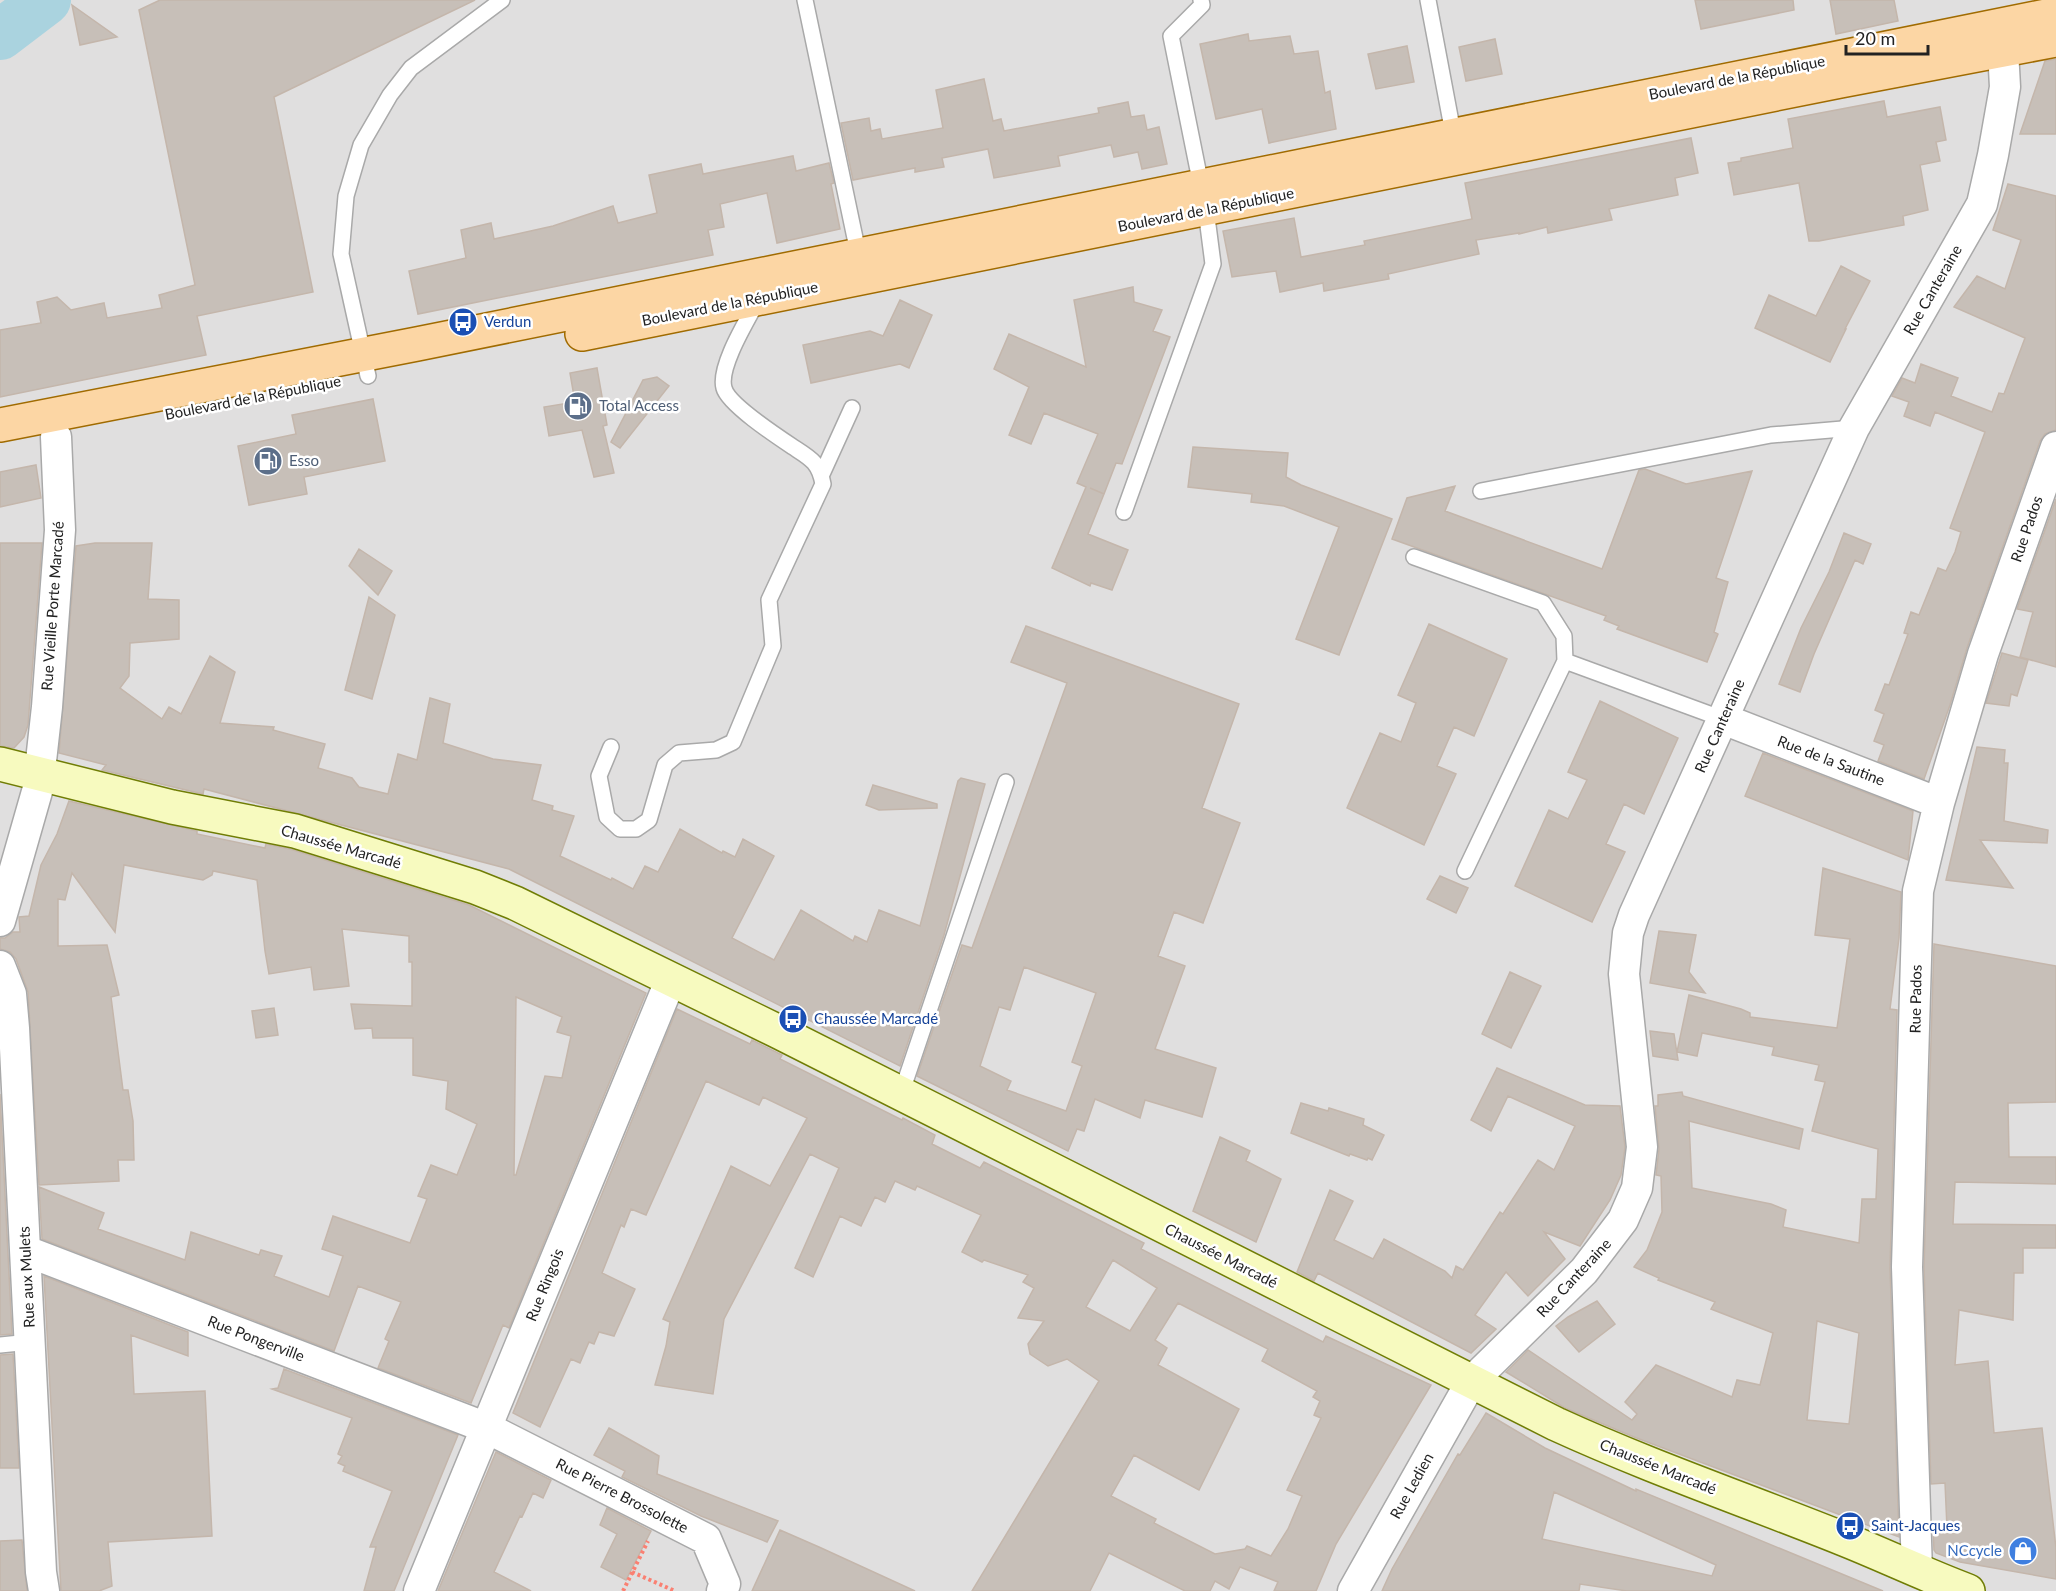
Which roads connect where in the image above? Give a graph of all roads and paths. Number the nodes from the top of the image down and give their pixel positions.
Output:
1 (502, 0) edge
2 (805, 0) edge
3 (1201, 0) edge
4 (1428, 0) edge
5 (2056, 14) edge
6 (2056, 40) edge
7 (2003, 50) junction
8 (1456, 147) junction
9 (1204, 198) junction
10 (861, 266) junction
11 (784, 270) junction
12 (759, 298) junction
13 (366, 365) junction
14 (852, 408) dead end
15 (0, 425) edge
16 (1854, 428) junction
17 (56, 437) junction
18 (0, 447) edge
19 (2056, 447) edge
20 (822, 474) junction
21 (1481, 491) dead end
22 (1124, 512) dead end
23 (1414, 557) dead end
24 (1565, 661) junction
25 (1723, 720) junction
26 (611, 747) dead end
27 (0, 764) edge
28 (40, 775) junction
29 (1006, 782) dead end
30 (1939, 803) junction
31 (1464, 871) dead end
32 (0, 921) edge
33 (0, 966) edge
34 (671, 979) junction
35 (901, 1094) junction
36 (26, 1251) junction
37 (30, 1342) junction
38 (0, 1345) edge
39 (1471, 1382) junction
40 (487, 1428) junction
41 (660, 1516) junction
42 (632, 1572) junction
43 (1928, 1580) edge
44 (45, 1591) edge
45 (419, 1591) edge
46 (623, 1591) edge
47 (675, 1591) edge
48 (722, 1591) edge
49 (1353, 1591) edge
50 (1968, 1591) edge

1 - 13 lane
2 - 10 lane
3 - 9 lane
4 - 8 lane
5 - 8 main road, Boulevard de la République
6 - 7 main road, Boulevard de la République
7 - 8 main road, Boulevard de la République
7 - 16 street, Rue Canteraine
8 - 9 main road, Boulevard de la République
9 - 10 main road, Boulevard de la République
9 - 22 lane
10 - 11 main road, Boulevard de la République
10 - 12 main road, Boulevard de la République
11 - 12 lane
11 - 13 main road, Boulevard de la République
12 - 13 main road, Boulevard de la République
12 - 20 lane
13 - 15 main road, Boulevard de la République
13 - 17 main road, Boulevard de la République
14 - 20 lane
16 - 21 lane
16 - 25 street, Rue Canteraine
17 - 18 main road, Boulevard de la République
17 - 28 street, Rue Vieille Porte Marcadé
19 - 30 street, Rue Pados
20 - 26 lane
23 - 24 lane
24 - 25 lane
24 - 31 lane
25 - 30 street, Rue de la Sautine
25 - 39 street, Rue Canteraine
27 - 28 street, Chaussée Marcadé
28 - 32 street, Rue Vieille Porte Marcadé
28 - 34 street, Chaussée Marcadé
29 - 35 lane
30 - 43 street, Rue Pados
33 - 36 street, Rue aux Mulets
34 - 35 street, Chaussée Marcadé
34 - 40 street, Rue Ringois
35 - 39 street, Chaussée Marcadé
36 - 37 street, Rue aux Mulets
36 - 40 street, Rue Pongerville
37 - 38 lane
37 - 44 street, Rue aux Mulets
39 - 43 street, Chaussée Marcadé
39 - 49 street, Rue Ledien
40 - 41 street, Rue Pierre Brossolette
40 - 45 street, Rue Ringois
41 - 42 path
41 - 48 street, Rue Pierre Brossolette
42 - 46 path
42 - 47 path
43 - 50 street, Chaussée Marcadé

